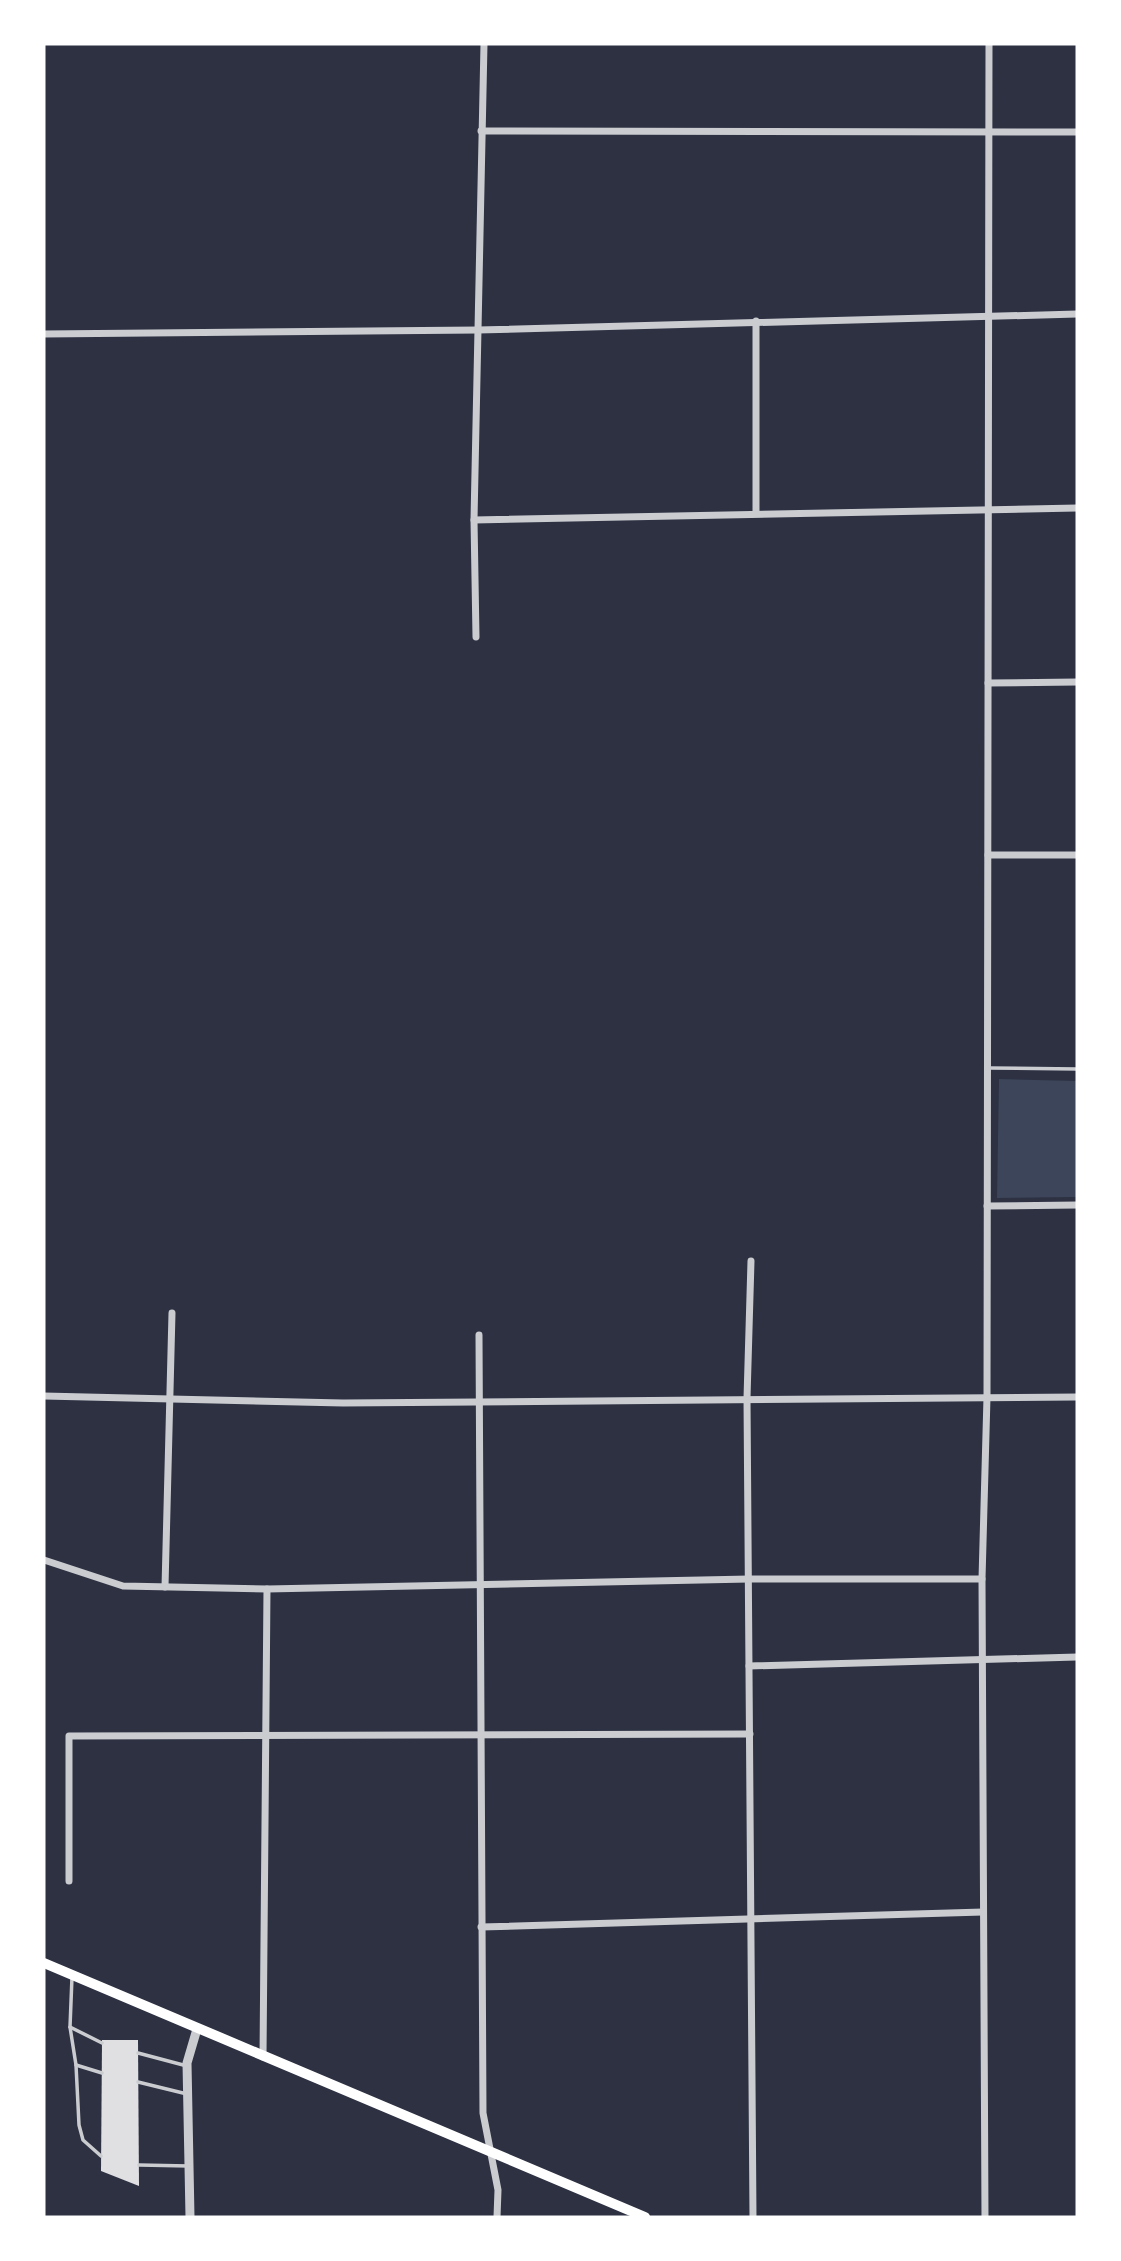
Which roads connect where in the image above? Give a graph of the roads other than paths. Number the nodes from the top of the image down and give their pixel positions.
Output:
1 (484, 44) edge
2 (989, 44) edge
3 (481, 131) junction
4 (1077, 132) edge
5 (989, 133) junction
6 (989, 314) junction
7 (1077, 314) edge
8 (756, 321) junction
9 (478, 330) junction
10 (44, 334) edge
11 (988, 508) junction
12 (1077, 509) edge
13 (756, 513) junction
14 (474, 520) junction
15 (476, 637) dead end
16 (1077, 682) edge
17 (988, 683) junction
18 (988, 855) junction
19 (1077, 855) edge
20 (987, 1068) junction
21 (1077, 1069) edge
22 (1077, 1205) edge
23 (987, 1206) junction
24 (751, 1261) dead end
25 (172, 1313) dead end
26 (479, 1335) dead end
27 (44, 1396) edge
28 (987, 1397) junction
29 (1077, 1397) edge
30 (747, 1398) junction
31 (169, 1400) junction
32 (479, 1403) junction
33 (44, 1560) edge
34 (748, 1579) junction
35 (982, 1579) junction
36 (480, 1586) junction
37 (165, 1587) junction
38 (267, 1589) junction
39 (1077, 1657) edge
40 (982, 1658) junction
41 (749, 1666) junction
42 (266, 1734) junction
43 (750, 1734) junction
44 (479, 1736) junction
45 (69, 1881) dead end
46 (983, 1912) junction
47 (751, 1919) junction
48 (481, 1927) junction
49 (44, 1963) edge
50 (72, 1975) junction
51 (70, 2027) junction
52 (197, 2029) junction
53 (102, 2043) dead end
54 (138, 2053) dead end
55 (263, 2058) junction
56 (76, 2065) junction
57 (187, 2066) junction
58 (102, 2073) dead end
59 (138, 2082) dead end
60 (187, 2094) junction
61 (489, 2151) junction
62 (101, 2156) dead end
63 (139, 2165) dead end
64 (189, 2166) junction
65 (190, 2217) edge
66 (498, 2217) edge
67 (645, 2217) edge
68 (753, 2217) edge
69 (985, 2217) edge

1 - 3 street
2 - 5 street
3 - 5 street
3 - 9 street
4 - 5 street
5 - 6 street
6 - 7 street
6 - 8 street
6 - 11 street
8 - 9 street
8 - 13 street
9 - 10 street
9 - 14 street
11 - 12 street
11 - 13 street
11 - 17 street
13 - 14 street
14 - 15 street
16 - 17 street
17 - 18 street
18 - 19 street
18 - 20 street
20 - 21 lane
20 - 23 street
22 - 23 street
23 - 28 street
24 - 30 street
25 - 31 street
26 - 32 street
27 - 31 street
28 - 29 street
28 - 30 street
28 - 35 street
30 - 32 street
30 - 34 street
31 - 32 street
31 - 37 street
32 - 36 street
33 - 37 street
34 - 35 street
34 - 36 street
34 - 41 street
35 - 40 street
36 - 38 street
36 - 44 street
37 - 38 street
38 - 42 street
39 - 40 street
40 - 41 street
40 - 46 street
41 - 43 street
42 - 44 street
42 - 45 street
42 - 55 street
43 - 44 street
43 - 47 street
44 - 48 street
46 - 47 street
46 - 69 street
47 - 48 street
47 - 68 street
48 - 61 street
49 - 50 main road
50 - 51 lane
50 - 52 main road
51 - 53 lane
51 - 56 lane
52 - 55 main road
52 - 57 street
54 - 57 lane
55 - 61 main road
56 - 58 lane
56 - 62 lane
57 - 60 street
59 - 60 lane
60 - 64 street
61 - 66 street
61 - 67 main road
63 - 64 lane
64 - 65 street

